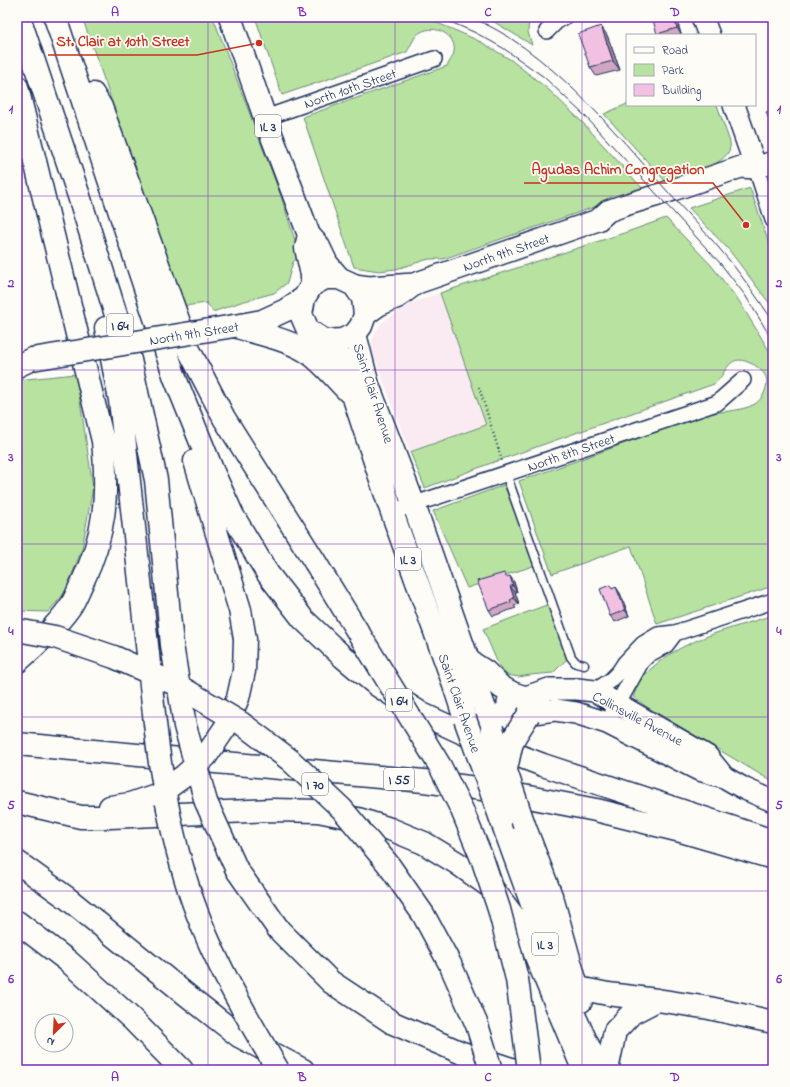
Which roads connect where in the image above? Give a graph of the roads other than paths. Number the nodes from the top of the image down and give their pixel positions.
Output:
1 (19, 17) edge
2 (55, 17) edge
3 (230, 17) edge
4 (564, 17) edge
5 (702, 17) edge
6 (547, 31) dead end
7 (709, 34) edge
8 (65, 48) junction
9 (17, 49) edge
10 (434, 59) dead end
11 (17, 87) edge
12 (735, 106) edge
13 (265, 118) junction
14 (765, 165) edge
15 (773, 220) edge
16 (309, 234) junction
17 (346, 281) junction
18 (414, 284) junction
19 (308, 292) junction
20 (365, 315) junction
21 (262, 321) junction
22 (234, 326) junction
23 (355, 334) junction
24 (316, 336) junction
25 (22, 361) edge
26 (175, 378) junction
27 (743, 380) dead end
28 (354, 398) junction
29 (506, 474) junction
30 (414, 505) junction
31 (391, 512) junction
32 (773, 602) edge
33 (17, 630) edge
34 (675, 633) junction
35 (469, 661) junction
36 (17, 662) edge
37 (584, 665) dead end
38 (595, 691) junction
39 (617, 703) junction
40 (527, 705) junction
41 (486, 721) junction
42 (607, 723) junction
43 (17, 744) edge
44 (506, 769) junction
45 (724, 776) junction
46 (773, 801) edge
47 (17, 802) edge
48 (53, 810) junction
49 (773, 841) edge
50 (773, 858) edge
51 (17, 862) edge
52 (17, 922) edge
53 (556, 976) junction
54 (578, 988) junction
55 (657, 1000) junction
56 (773, 1022) edge
57 (597, 1069) edge
58 (182, 1070) edge
59 (278, 1070) edge
60 (303, 1070) edge
61 (490, 1070) edge
62 (517, 1070) edge
63 (529, 1070) edge

1 - 62 main road, I 64, bridge
2 - 8 main road, I 64
3 - 13 main road, IL 3
4 - 6 street
5 - 7 main road
8 - 26 main road, I 64
8 - 63 main road, bridge
9 - 59 main road, bridge
10 - 13 street, North 10th Street
11 - 36 main road
12 - 14 main road
13 - 16 main road, IL 3
14 - 15 street
14 - 18 main road, North 9th Street
16 - 17 main road, IL 3
16 - 19 main road, IL 3
17 - 18 main road, North 9th Street
17 - 19 main road
17 - 20 main road
18 - 20 main road, North 9th Street
19 - 21 main road, North 9th Street
19 - 24 main road
20 - 23 main road
21 - 22 main road, North 9th Street
21 - 24 main road, North 9th Street
22 - 25 main road, North 9th Street, bridge
22 - 28 main road
23 - 24 main road
23 - 30 main road, Saint Clair Avenue
24 - 28 main road, Saint Clair Avenue / IL 3
26 - 48 main road, bridge
26 - 49 main road, I 64
27 - 29 street, North 8th Street
28 - 31 main road, Saint Clair Avenue / IL 3
29 - 30 street, North 8th Street
29 - 37 lane
30 - 31 street, North 8th Street
30 - 35 main road, Saint Clair Avenue
31 - 41 main road, Saint Clair Avenue / IL 3
32 - 34 street
33 - 61 main road, I 70, bridge
34 - 38 street
34 - 39 street
35 - 40 main road
35 - 41 main road, Saint Clair Avenue
38 - 39 main road, Collinsville Avenue
38 - 40 main road, Collinsville Avenue
39 - 42 street
39 - 45 main road, Collinsville Avenue
40 - 41 main road, Collinsville Avenue
40 - 42 main road, Collinsville Avenue
40 - 44 main road, bridge
41 - 44 main road, Saint Clair Avenue, bridge
41 - 53 main road, Saint Clair Avenue / IL 3, bridge
42 - 45 main road, Collinsville Avenue
43 - 50 main road, I 55
44 - 54 main road, Saint Clair Avenue, bridge
45 - 46 main road, Collinsville Avenue
47 - 48 main road
48 - 57 main road
51 - 60 main road
52 - 58 main road
53 - 54 main road
53 - 57 main road, Saint Clair Avenue / IL 3
54 - 55 main road
54 - 57 main road, Saint Clair Avenue
55 - 56 main road
55 - 57 main road

